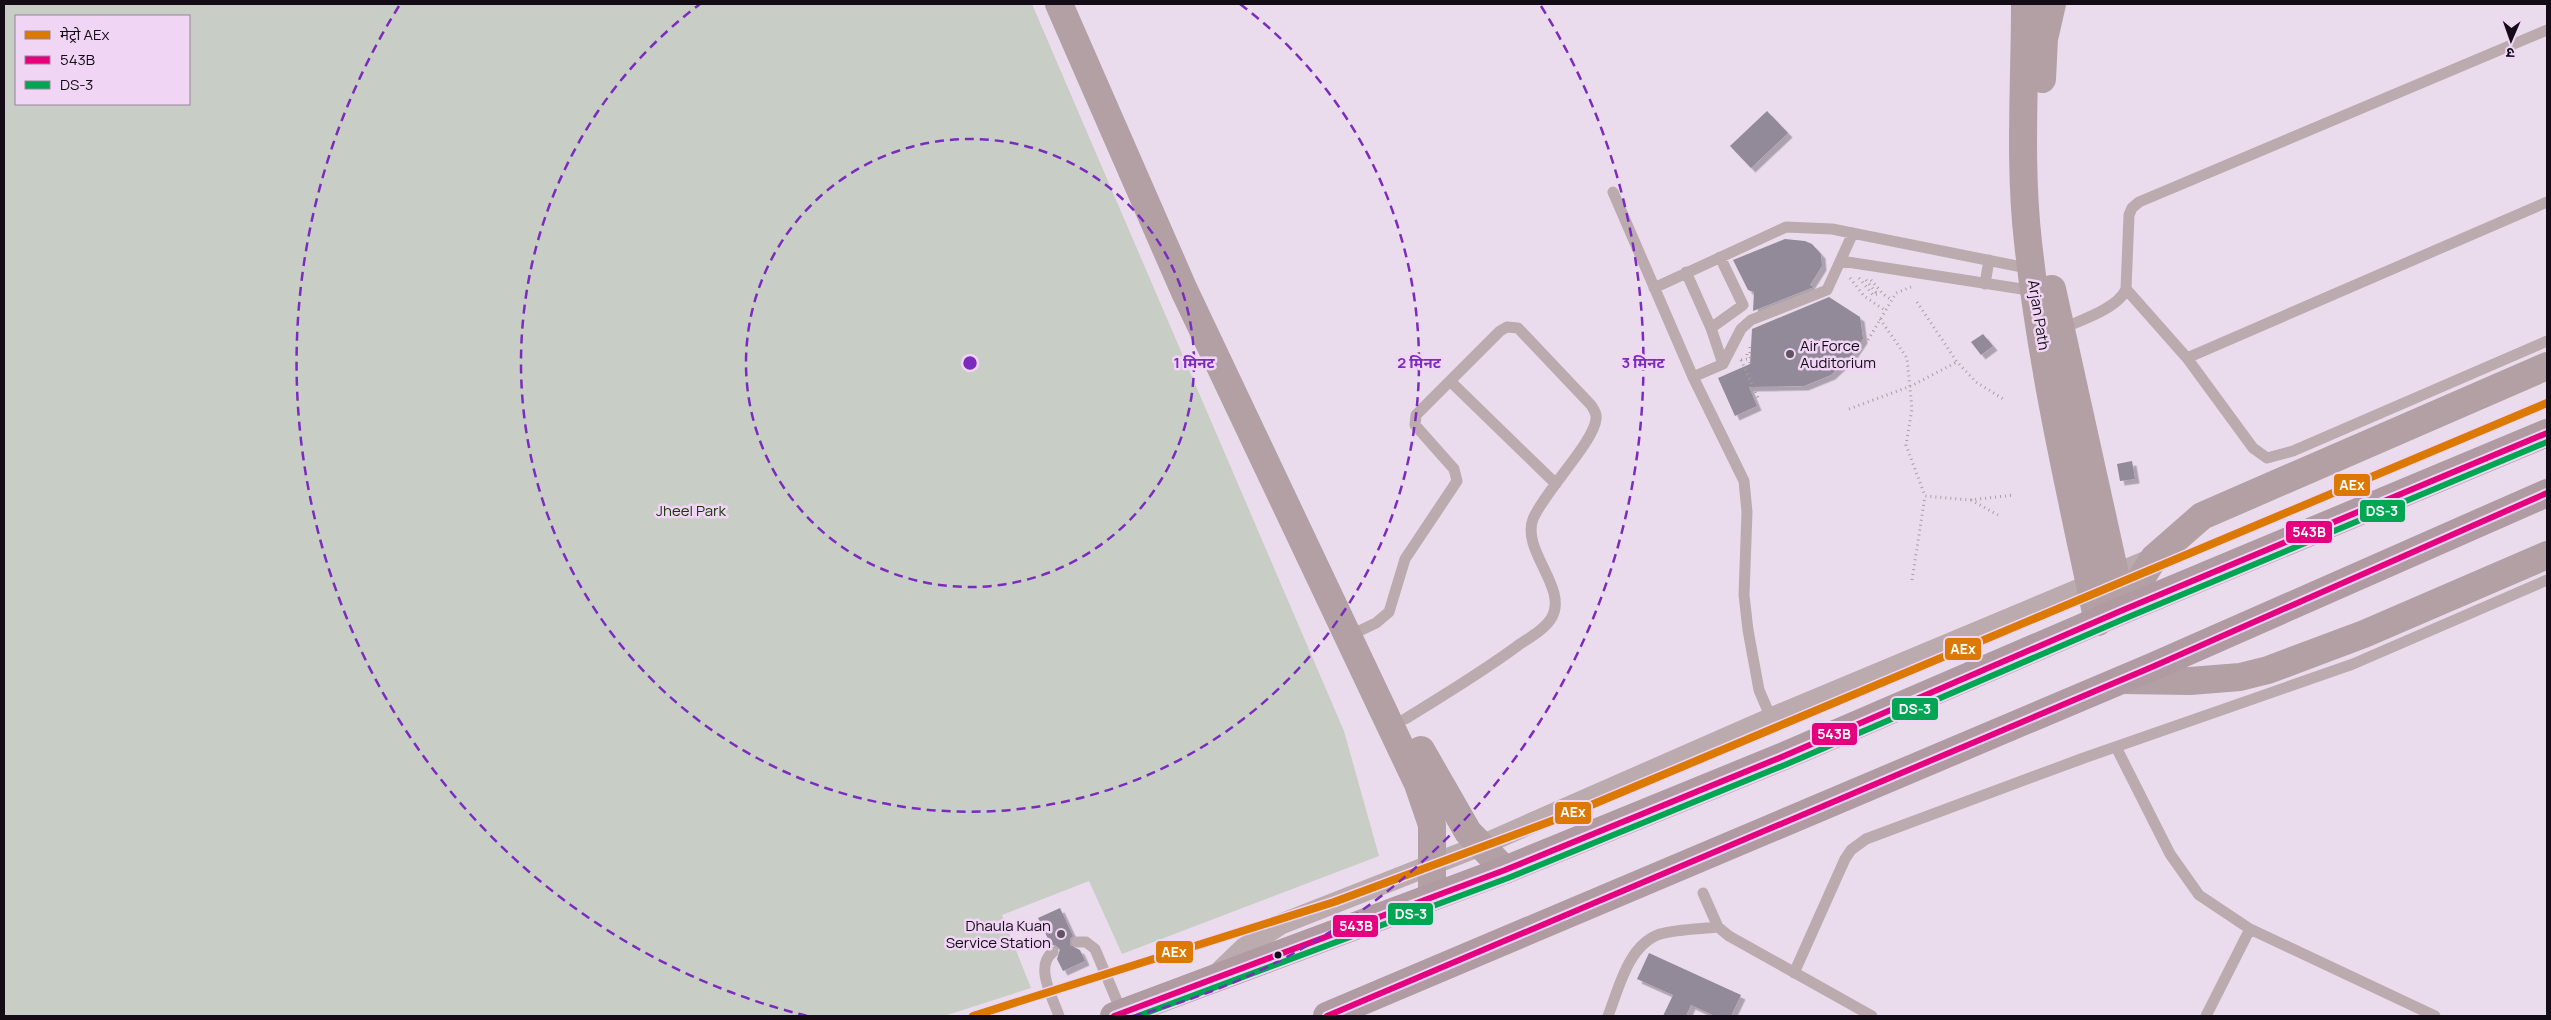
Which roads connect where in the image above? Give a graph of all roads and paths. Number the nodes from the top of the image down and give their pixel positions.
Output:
1 (1059, 4) edge
2 (1074, 4) edge
3 (2025, 4) edge
4 (2052, 4) edge
5 (2547, 30) edge
6 (1613, 192) dead end
7 (2547, 202) edge
8 (1853, 233) junction
9 (1720, 257) junction
10 (1989, 260) junction
11 (1841, 261) junction
12 (1686, 272) junction
13 (1849, 277) dead end
14 (1858, 277) dead end
15 (1864, 278) dead end
16 (1870, 278) dead end
17 (2033, 280) junction
18 (1985, 284) junction
19 (1912, 287) dead end
20 (1654, 288) junction
21 (2126, 289) junction
22 (1892, 300) junction
23 (1917, 302) dead end
24 (1886, 310) junction
25 (1880, 319) junction
26 (1751, 320) junction
27 (1711, 328) junction
28 (2051, 334) junction
29 (1868, 340) dead end
30 (2547, 341) edge
31 (2187, 358) junction
32 (1957, 362) junction
33 (1723, 364) junction
34 (2547, 366) edge
35 (1693, 377) junction
36 (1450, 381) junction
37 (1911, 386) junction
38 (1759, 400) dead end
39 (2005, 400) dead end
40 (1849, 409) dead end
41 (2547, 433) edge
42 (1556, 484) junction
43 (2547, 493) edge
44 (2014, 495) dead end
45 (1925, 496) junction
46 (1970, 500) junction
47 (1998, 515) dead end
48 (2547, 555) edge
49 (2154, 558) junction
50 (2114, 574) junction
51 (1912, 580) dead end
52 (2547, 580) edge
53 (2090, 584) junction
54 (2126, 609) junction
55 (2098, 622) junction
56 (1357, 632) junction
57 (2122, 680) junction
58 (1771, 718) junction
59 (1405, 719) junction
60 (2116, 747) junction
61 (1437, 802) junction
62 (1482, 845) junction
63 (1433, 863) junction
64 (1505, 870) junction
65 (1703, 893) dead end
66 (1432, 897) junction
67 (1718, 927) junction
68 (2250, 928) junction
69 (1077, 942) dead end
70 (1053, 952) dead end
71 (1794, 973) junction
72 (1209, 980) junction
73 (1351, 1011) edge
74 (1118, 1015) edge
75 (1059, 1016) edge
76 (1326, 1016) edge
77 (1608, 1016) edge
78 (1872, 1016) edge
79 (2206, 1016) edge
80 (2435, 1016) edge

1 - 61 main road
2 - 56 main road
3 - 17 main road, Arjan Path
4 - 28 main road, Arjan Path
5 - 21 lane
6 - 20 lane
7 - 31 lane
8 - 9 lane
8 - 10 lane
8 - 11 lane
9 - 12 lane
9 - 27 lane
10 - 17 lane
10 - 18 lane
11 - 18 lane
11 - 26 lane
12 - 20 lane
12 - 27 lane
13 - 24 path
14 - 15 path
16 - 22 path
17 - 18 lane
17 - 28 main road, Arjan Path
19 - 22 path
20 - 35 lane
21 - 28 lane
21 - 31 lane
22 - 24 path
23 - 32 path
24 - 25 path
25 - 29 path
25 - 37 path
26 - 33 lane
26 - 38 path
27 - 33 lane
28 - 50 main road, Arjan Path
28 - 53 main road, Arjan Path
30 - 31 lane
32 - 37 path
32 - 39 path
33 - 35 lane
34 - 49 main road
35 - 58 lane
36 - 42 lane
36 - 42 lane
36 - 56 lane
37 - 40 path
37 - 45 path
41 - 54 highway
42 - 59 lane
43 - 57 highway
44 - 46 path
45 - 46 path
45 - 51 path
46 - 47 path
48 - 57 main road
49 - 50 street
49 - 54 main road
50 - 53 street
50 - 54 main road, Arjan Path
52 - 60 lane
53 - 55 main road, Arjan Path
53 - 58 street
54 - 55 highway
55 - 64 highway
56 - 59 main road
57 - 73 highway
58 - 62 street
59 - 61 main road
60 - 68 lane
60 - 71 lane
61 - 62 main road
61 - 63 main road
62 - 63 street
62 - 64 main road
63 - 66 main road
63 - 72 street
64 - 66 highway
65 - 67 lane
66 - 72 highway
67 - 71 lane
67 - 77 lane
68 - 79 lane
68 - 80 lane
69 - 74 lane
70 - 75 lane
71 - 78 lane
72 - 74 highway
73 - 76 highway

